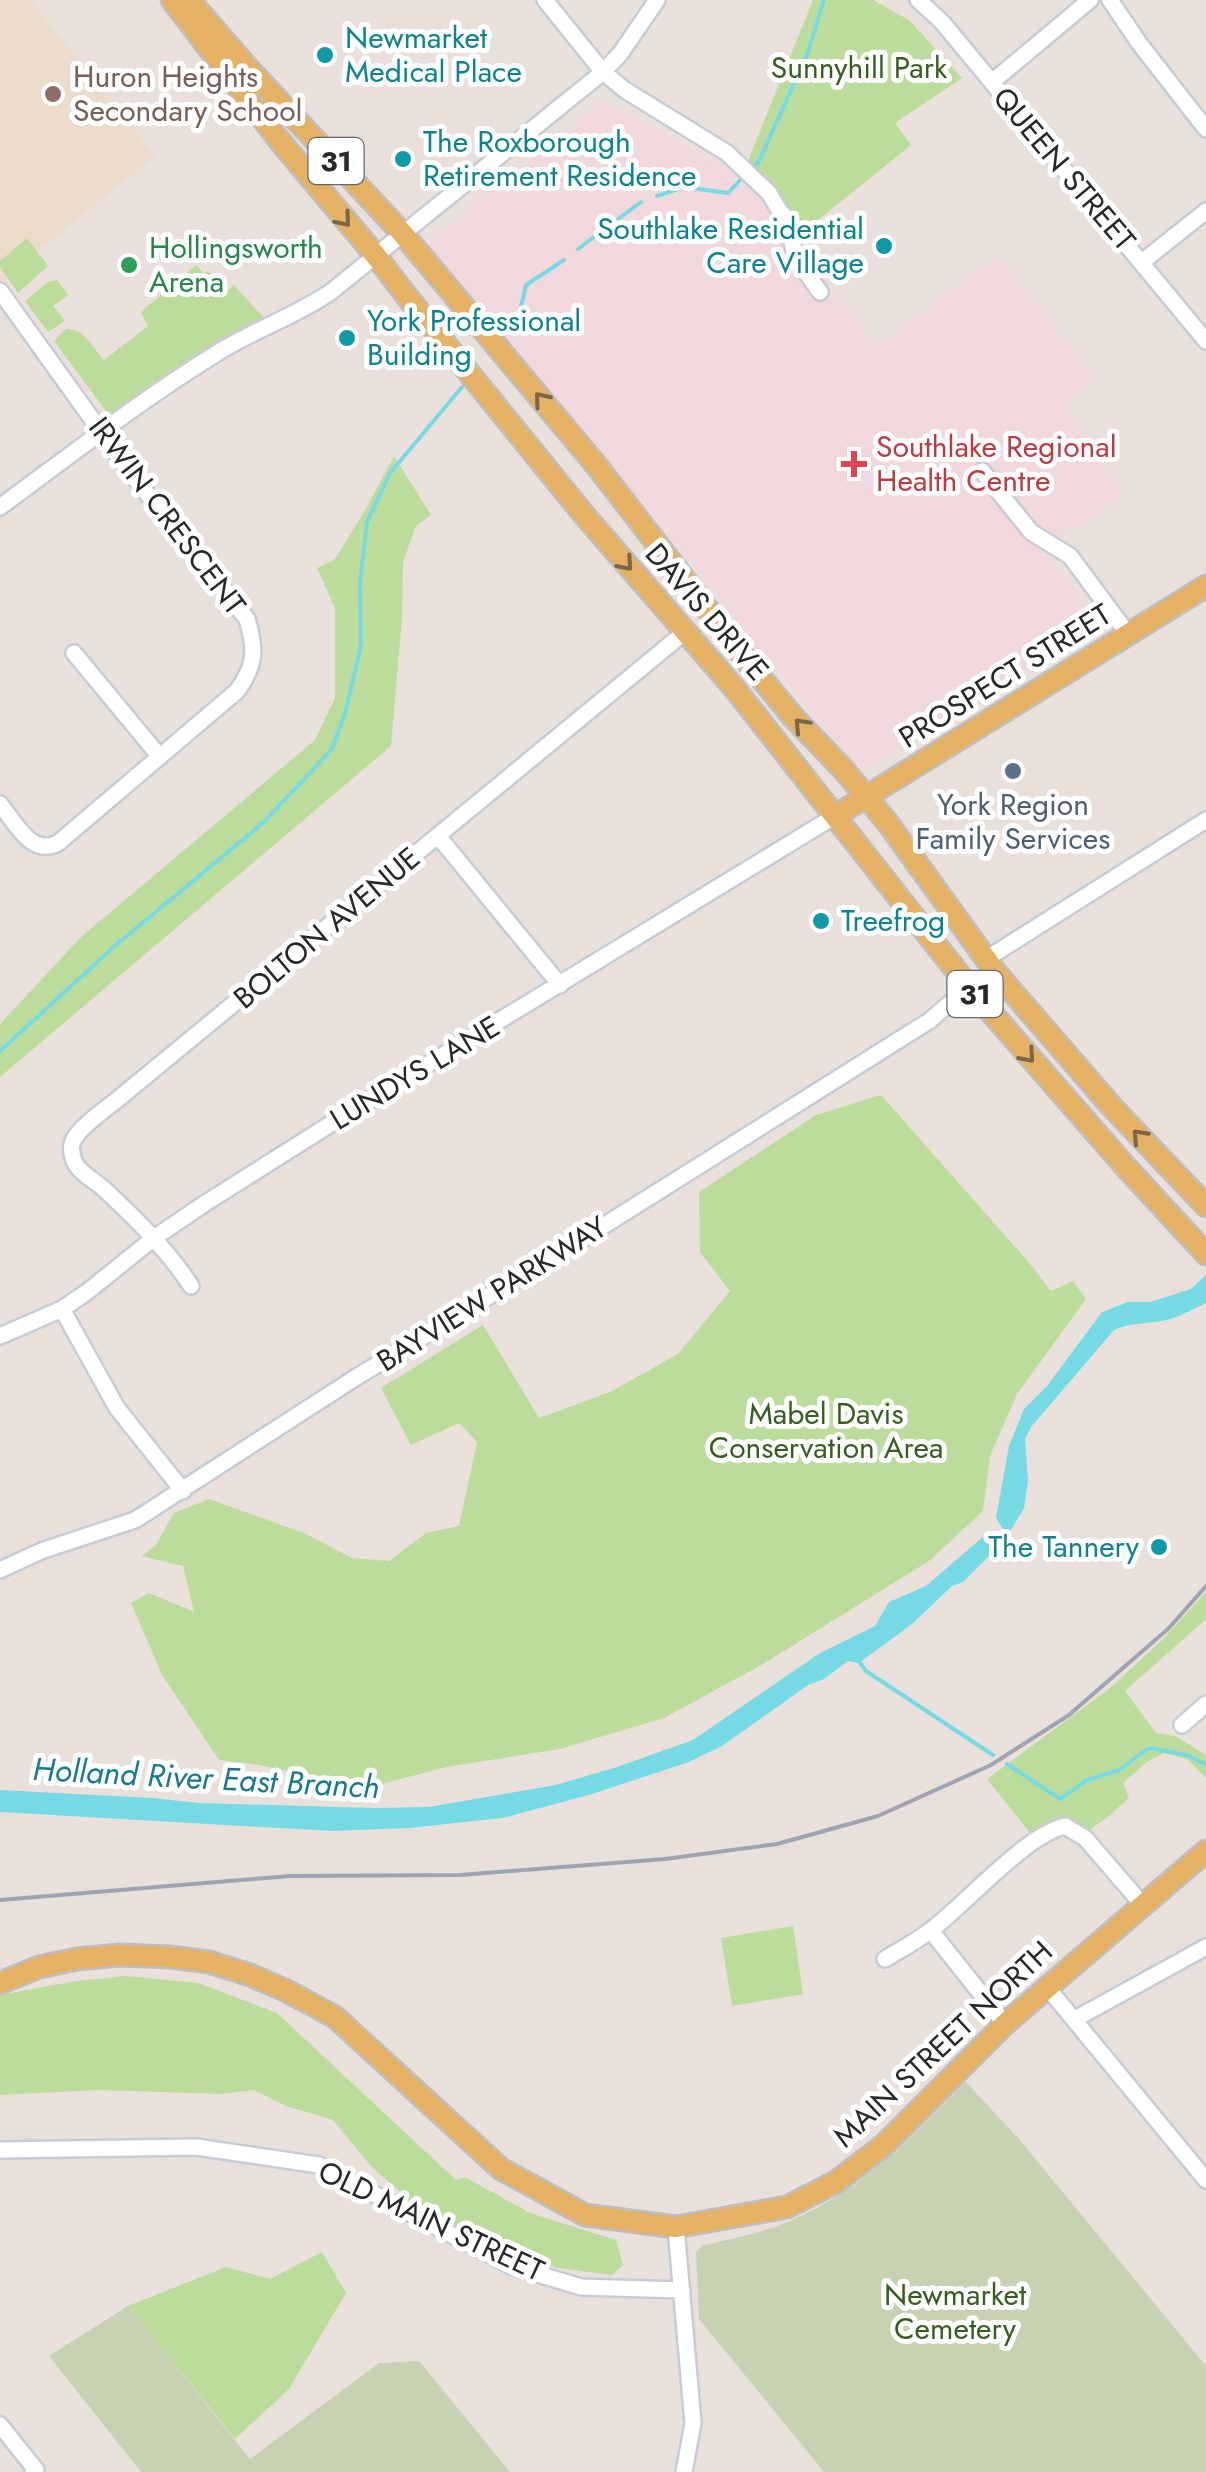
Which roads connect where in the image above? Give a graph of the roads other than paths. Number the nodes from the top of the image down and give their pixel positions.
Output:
1 (172, 0) edge
2 (189, 0) edge
3 (544, 0) edge
4 (656, 0) edge
5 (918, 0) edge
6 (1090, 0) edge
7 (1110, 0) edge
8 (603, 72) junction
9 (992, 82) junction
10 (1206, 129) edge
11 (1206, 211) edge
12 (403, 234) junction
13 (376, 256) junction
14 (1142, 262) junction
15 (0, 291) edge
16 (820, 292) dead end
17 (1206, 341) edge
18 (102, 432) junction
19 (982, 471) dead end
20 (0, 508) edge
21 (1206, 586) edge
22 (685, 632) junction
23 (1128, 634) junction
24 (74, 653) dead end
25 (160, 756) junction
26 (866, 797) junction
27 (0, 804) edge
28 (835, 816) junction
29 (1206, 820) edge
30 (438, 836) junction
31 (986, 959) junction
32 (560, 985) junction
33 (969, 986) junction
34 (1206, 1206) edge
35 (154, 1238) junction
36 (1206, 1254) edge
37 (192, 1286) dead end
38 (62, 1309) junction
39 (0, 1336) edge
40 (182, 1491) junction
41 (0, 1570) edge
42 (1206, 1704) edge
43 (1182, 1724) dead end
44 (1206, 1851) edge
45 (1142, 1904) junction
46 (931, 1930) junction
47 (1206, 1947) edge
48 (885, 1960) dead end
49 (0, 1982) edge
50 (1047, 1987) junction
51 (1075, 2019) junction
52 (1004, 2024) junction
53 (0, 2150) edge
54 (1206, 2180) edge
55 (676, 2227) junction
56 (682, 2290) junction
57 (0, 2425) edge
58 (33, 2472) edge
59 (684, 2472) edge

1 -> 13 main road, DAVIS DRIVE / 31
2 - 12 main road, DAVIS DRIVE / 31
3 - 8 street
4 - 8 street
5 - 9 street, QUEEN STREET
6 - 9 street
7 - 10 street
8 - 12 street
8 - 16 street
9 - 14 street, QUEEN STREET
11 - 14 street
12 - 13 street
26 -> 12 main road, DAVIS DRIVE / 31
13 - 18 street
13 -> 22 main road, DAVIS DRIVE / 31
14 - 17 street, QUEEN STREET
15 - 18 street, IRWIN CRESCENT
18 - 20 street
18 - 25 street, IRWIN CRESCENT
19 - 23 street
21 - 23 main road, PROSPECT STREET
22 - 28 main road, DAVIS DRIVE / 31
22 - 30 street, BOLTON AVENUE
23 - 26 main road, PROSPECT STREET
24 - 25 street
25 - 27 street, IRWIN CRESCENT
26 - 28 main road, PROSPECT STREET
26 - 31 main road, DAVIS DRIVE / 31
28 - 32 street, LUNDYS LANE
28 - 33 main road, DAVIS DRIVE / 31
29 - 31 street
30 - 32 street
30 - 35 street, BOLTON AVENUE
34 -> 31 main road, DAVIS DRIVE / 31
32 - 35 street, LUNDYS LANE
33 -> 36 main road, DAVIS DRIVE / 31
33 - 40 street, BAYVIEW PARKWAY
35 - 37 street
35 - 38 street, LUNDYS LANE
38 - 39 street, LUNDYS LANE
38 - 40 street
40 - 41 street, BAYVIEW PARKWAY
42 - 43 street
44 - 45 main road, MAIN STREET NORTH
45 - 46 street
45 - 50 main road, MAIN STREET NORTH
46 - 48 street
46 - 52 street
47 - 51 street
49 - 55 main road, MAIN STREET NORTH
50 - 51 street
50 - 52 main road, MAIN STREET NORTH
51 - 54 street
52 - 55 main road, MAIN STREET NORTH
53 - 56 street, OLD MAIN STREET
55 - 56 street
56 - 59 street
57 - 58 street

